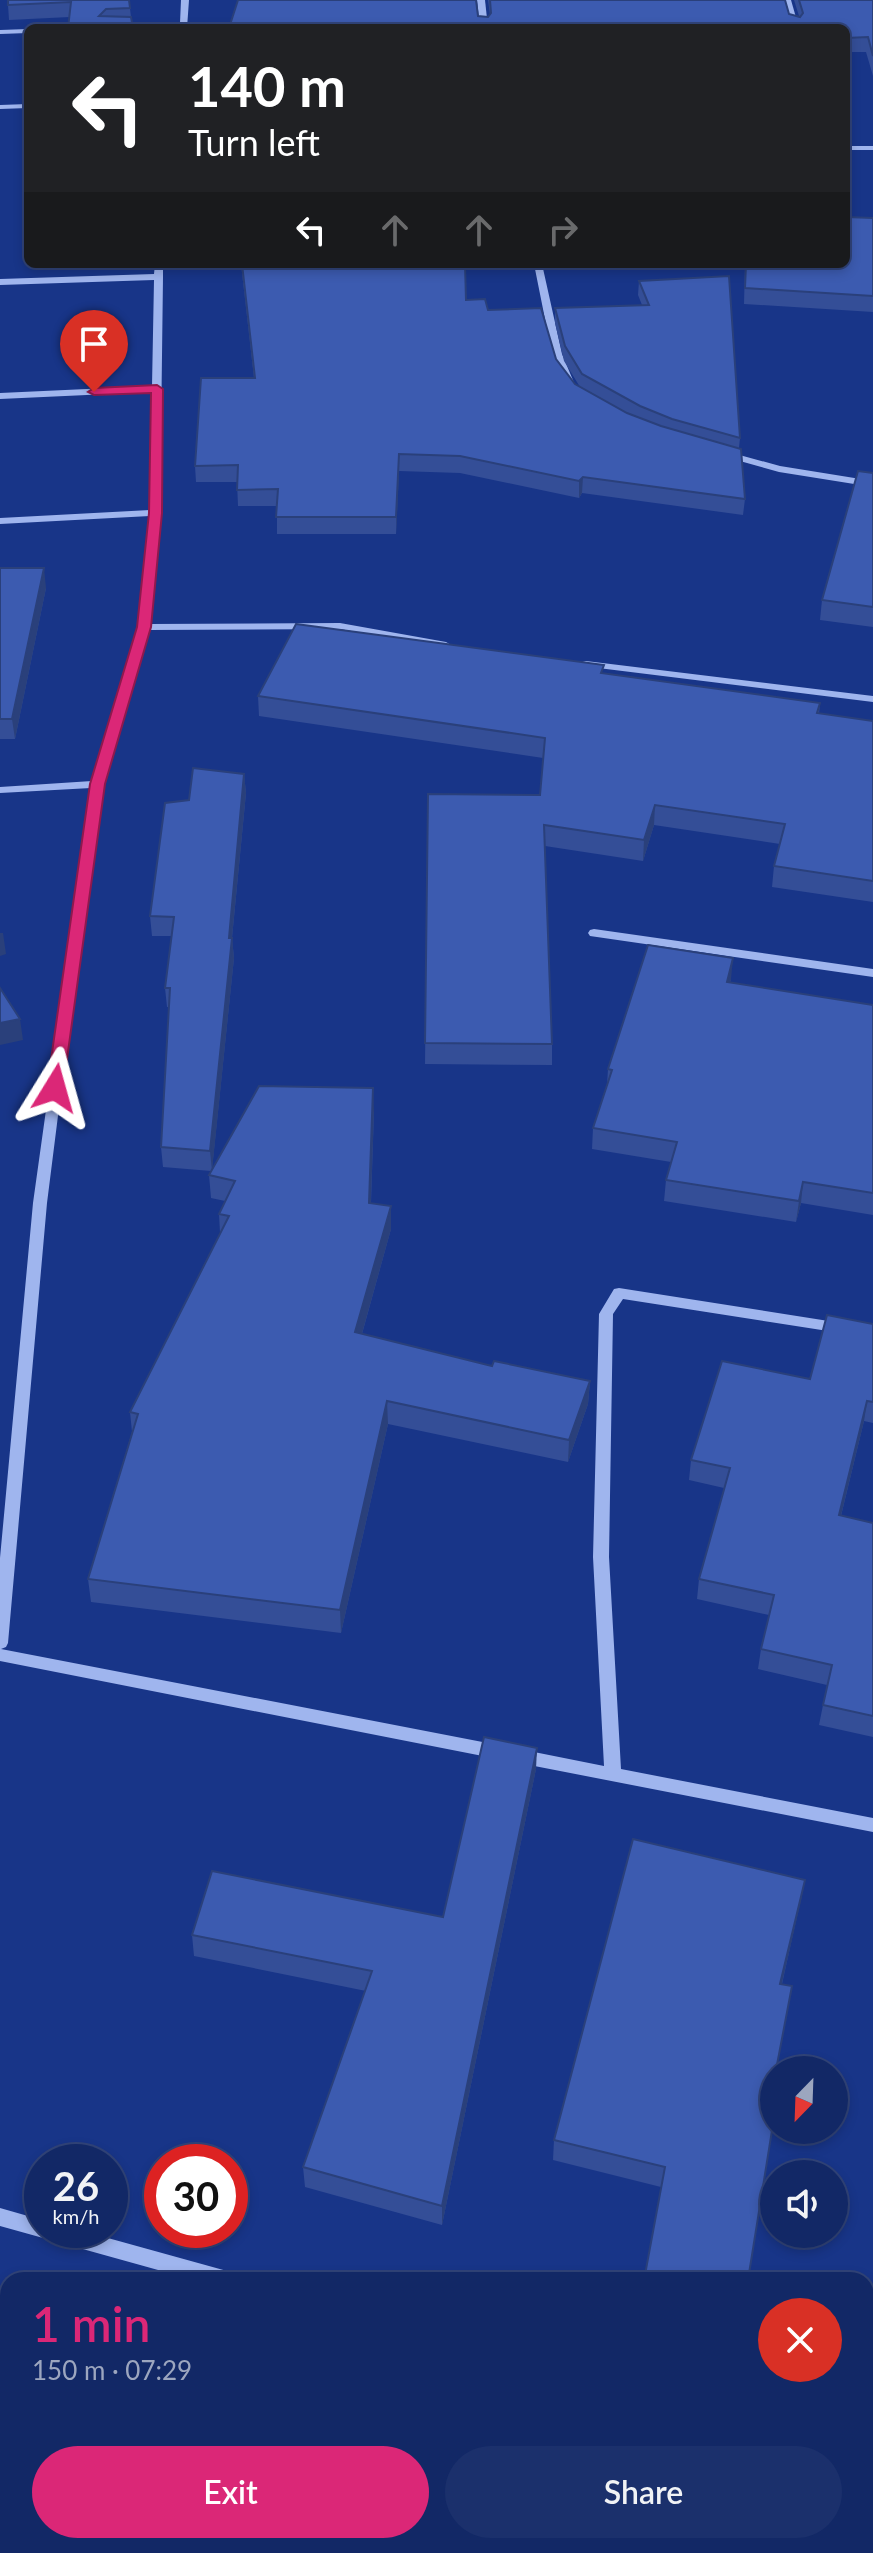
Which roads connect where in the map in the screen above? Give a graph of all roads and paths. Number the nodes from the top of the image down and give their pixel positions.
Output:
1 (185, 0) edge
2 (481, 0) edge
3 (787, 0) edge
4 (183, 24) edge
5 (484, 24) edge
6 (794, 24) edge
7 (24, 31) edge
8 (0, 32) edge
9 (24, 106) edge
10 (0, 107) edge
11 (850, 148) edge
12 (873, 148) edge
13 (539, 268) edge
14 (159, 271) edge
15 (0, 282) edge
16 (157, 389) junction
17 (572, 390) edge
18 (0, 396) edge
19 (710, 450) edge
20 (873, 484) edge
21 (155, 513) junction
22 (0, 521) edge
23 (144, 627) junction
24 (465, 648) edge
25 (575, 663) edge
26 (873, 699) edge
27 (97, 784) junction
28 (0, 790) edge
29 (594, 933) dead end
30 (873, 973) edge
31 (873, 1333) edge
32 (0, 1643) edge
33 (0, 1655) edge
34 (613, 1774) junction
35 (873, 1825) edge
36 (0, 2217) edge
37 (24, 2224) edge
38 (112, 2248) edge
39 (198, 2272) edge

1 - 4 street
2 - 5 street
3 - 6 street
7 - 8 street
9 - 10 street
11 - 12 street
13 - 17 street
14 - 15 street
14 - 16 street
16 - 18 street
16 - 21 street
19 - 20 street
21 - 22 street
21 - 23 street
23 - 24 street
23 - 27 street
25 - 26 street
27 - 28 street
27 - 32 street
29 - 30 street
31 - 34 street
33 - 34 street
34 - 35 street
36 - 37 street
38 - 39 street

